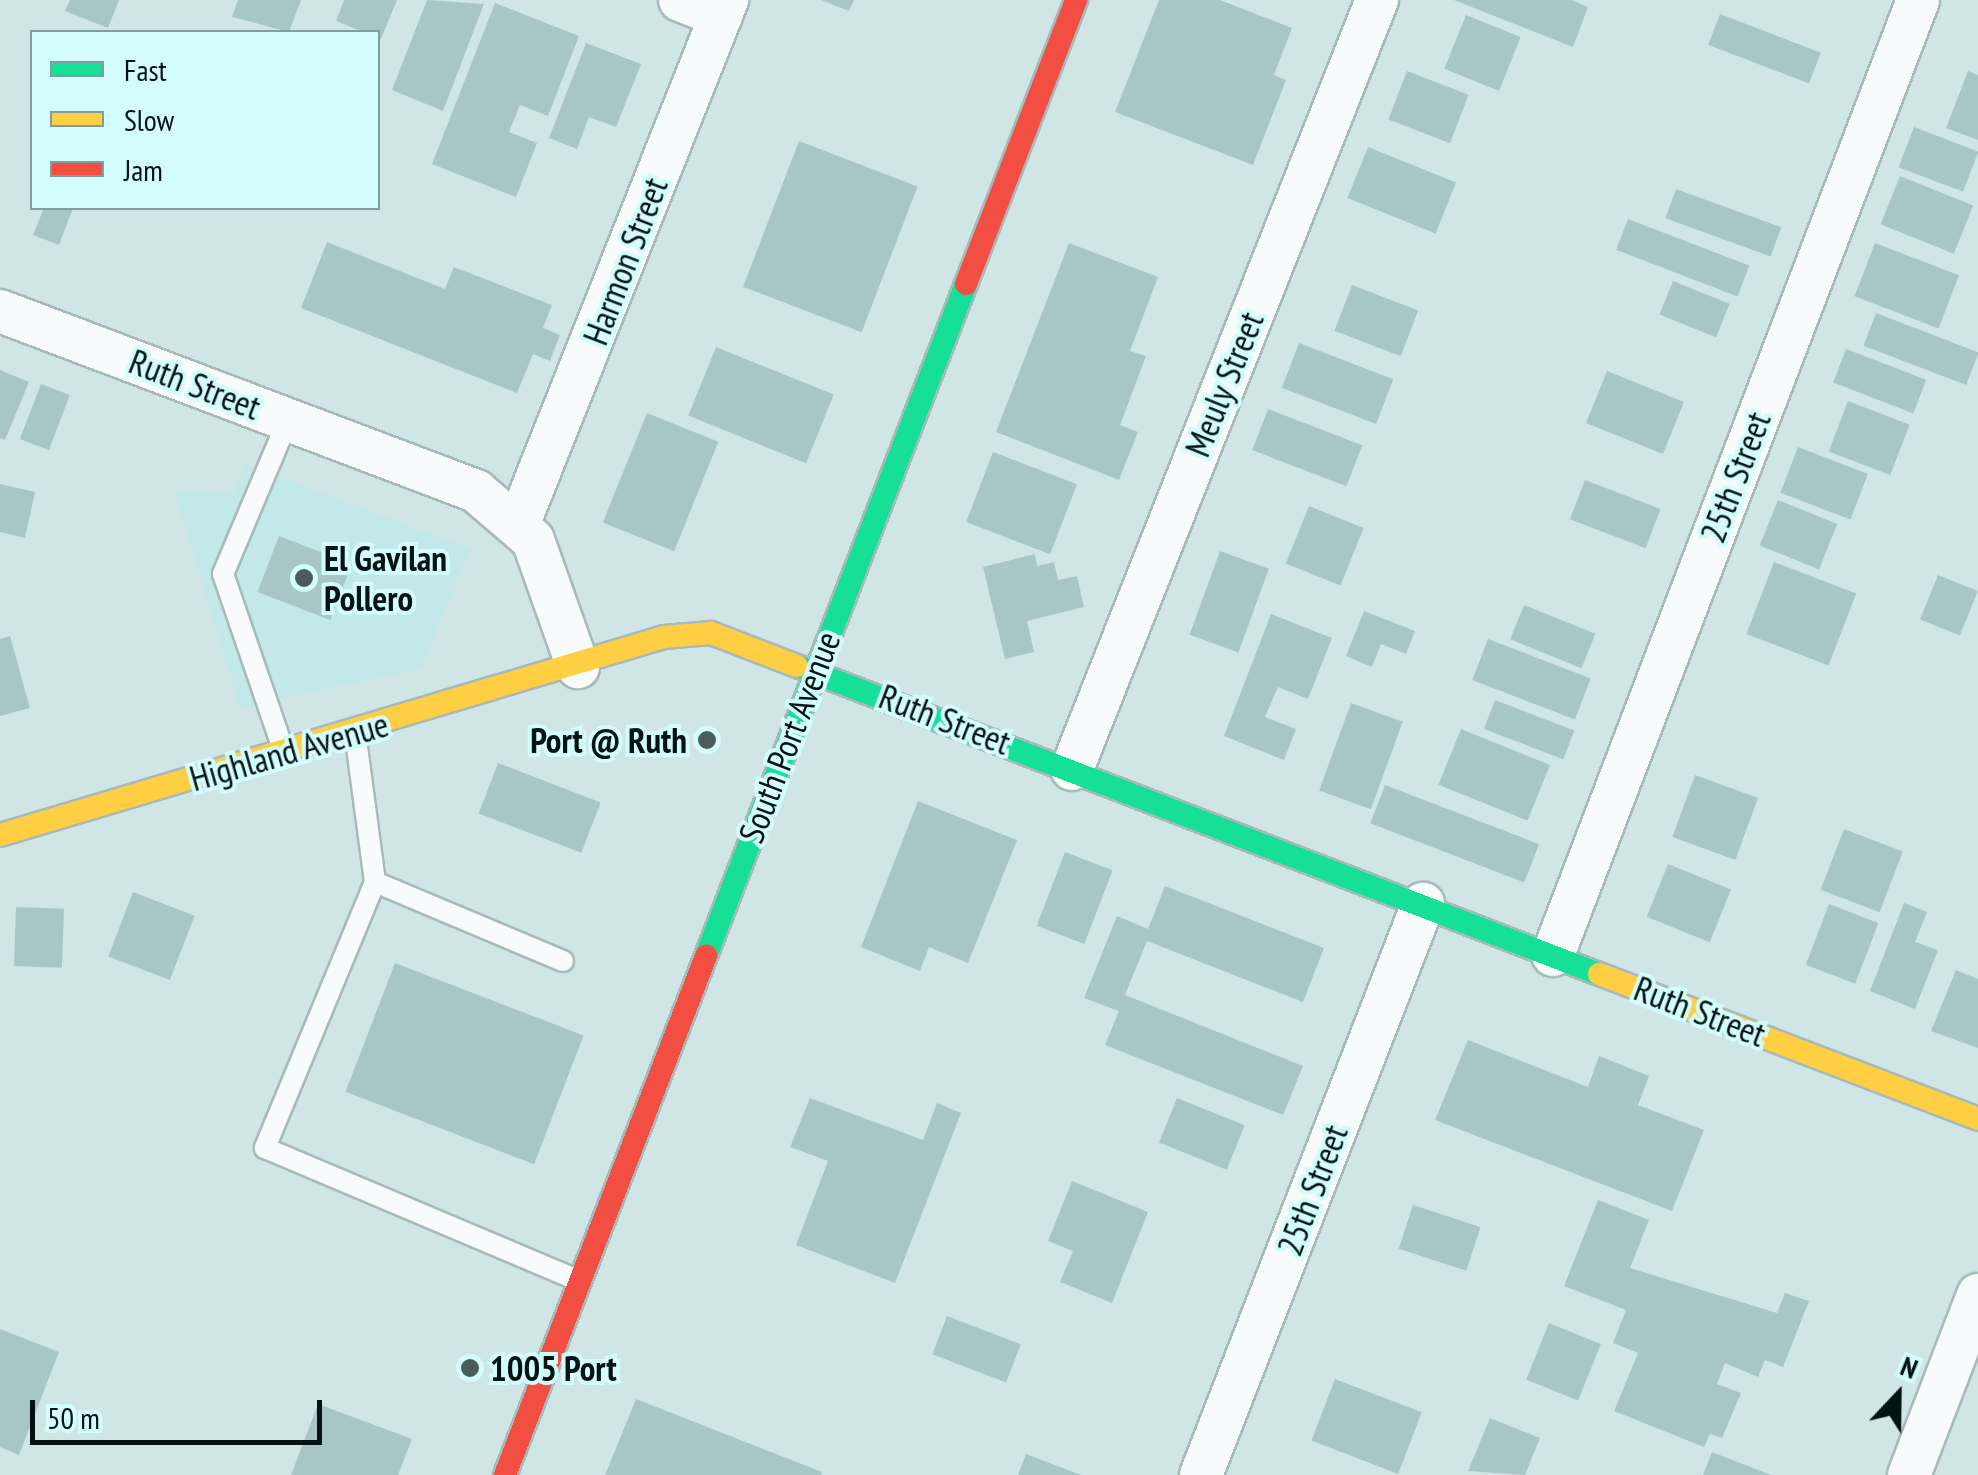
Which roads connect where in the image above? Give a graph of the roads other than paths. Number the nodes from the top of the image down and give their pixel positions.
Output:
1 (680, 0) edge
2 (1076, 0) edge
3 (1376, 0) edge
4 (1918, 0) edge
5 (724, 8) edge
6 (0, 311) edge
7 (288, 420) junction
8 (520, 520) junction
9 (578, 667) junction
10 (815, 669) junction
11 (355, 732) junction
12 (284, 752) junction
13 (1072, 768) junction
14 (0, 835) edge
15 (375, 882) junction
16 (1423, 904) junction
17 (1553, 954) junction
18 (563, 961) dead end
19 (1978, 1119) edge
20 (580, 1281) junction
21 (1978, 1295) edge
22 (505, 1475) edge
23 (1202, 1475) edge
24 (1909, 1475) edge

1 - 5 street
2 - 10 street, South Port Avenue
3 - 13 street, Meuly Street
4 - 17 street, 25th Street
5 - 8 street, Harmon Street
6 - 7 street, Ruth Street
7 - 8 street, Ruth Street
7 - 12 lane
8 - 9 street
9 - 10 street, Ruth Street
9 - 11 street, Highland Avenue
10 - 13 street, Ruth Street
10 - 20 street, South Port Avenue
11 - 12 street, Highland Avenue
11 - 15 lane
12 - 14 street, Highland Avenue
13 - 16 street, Ruth Street
15 - 18 lane
15 - 20 lane
16 - 17 street, Ruth Street
16 - 23 street, 25th Street
17 - 19 street, Ruth Street
20 - 22 street, South Port Avenue
21 - 24 street

